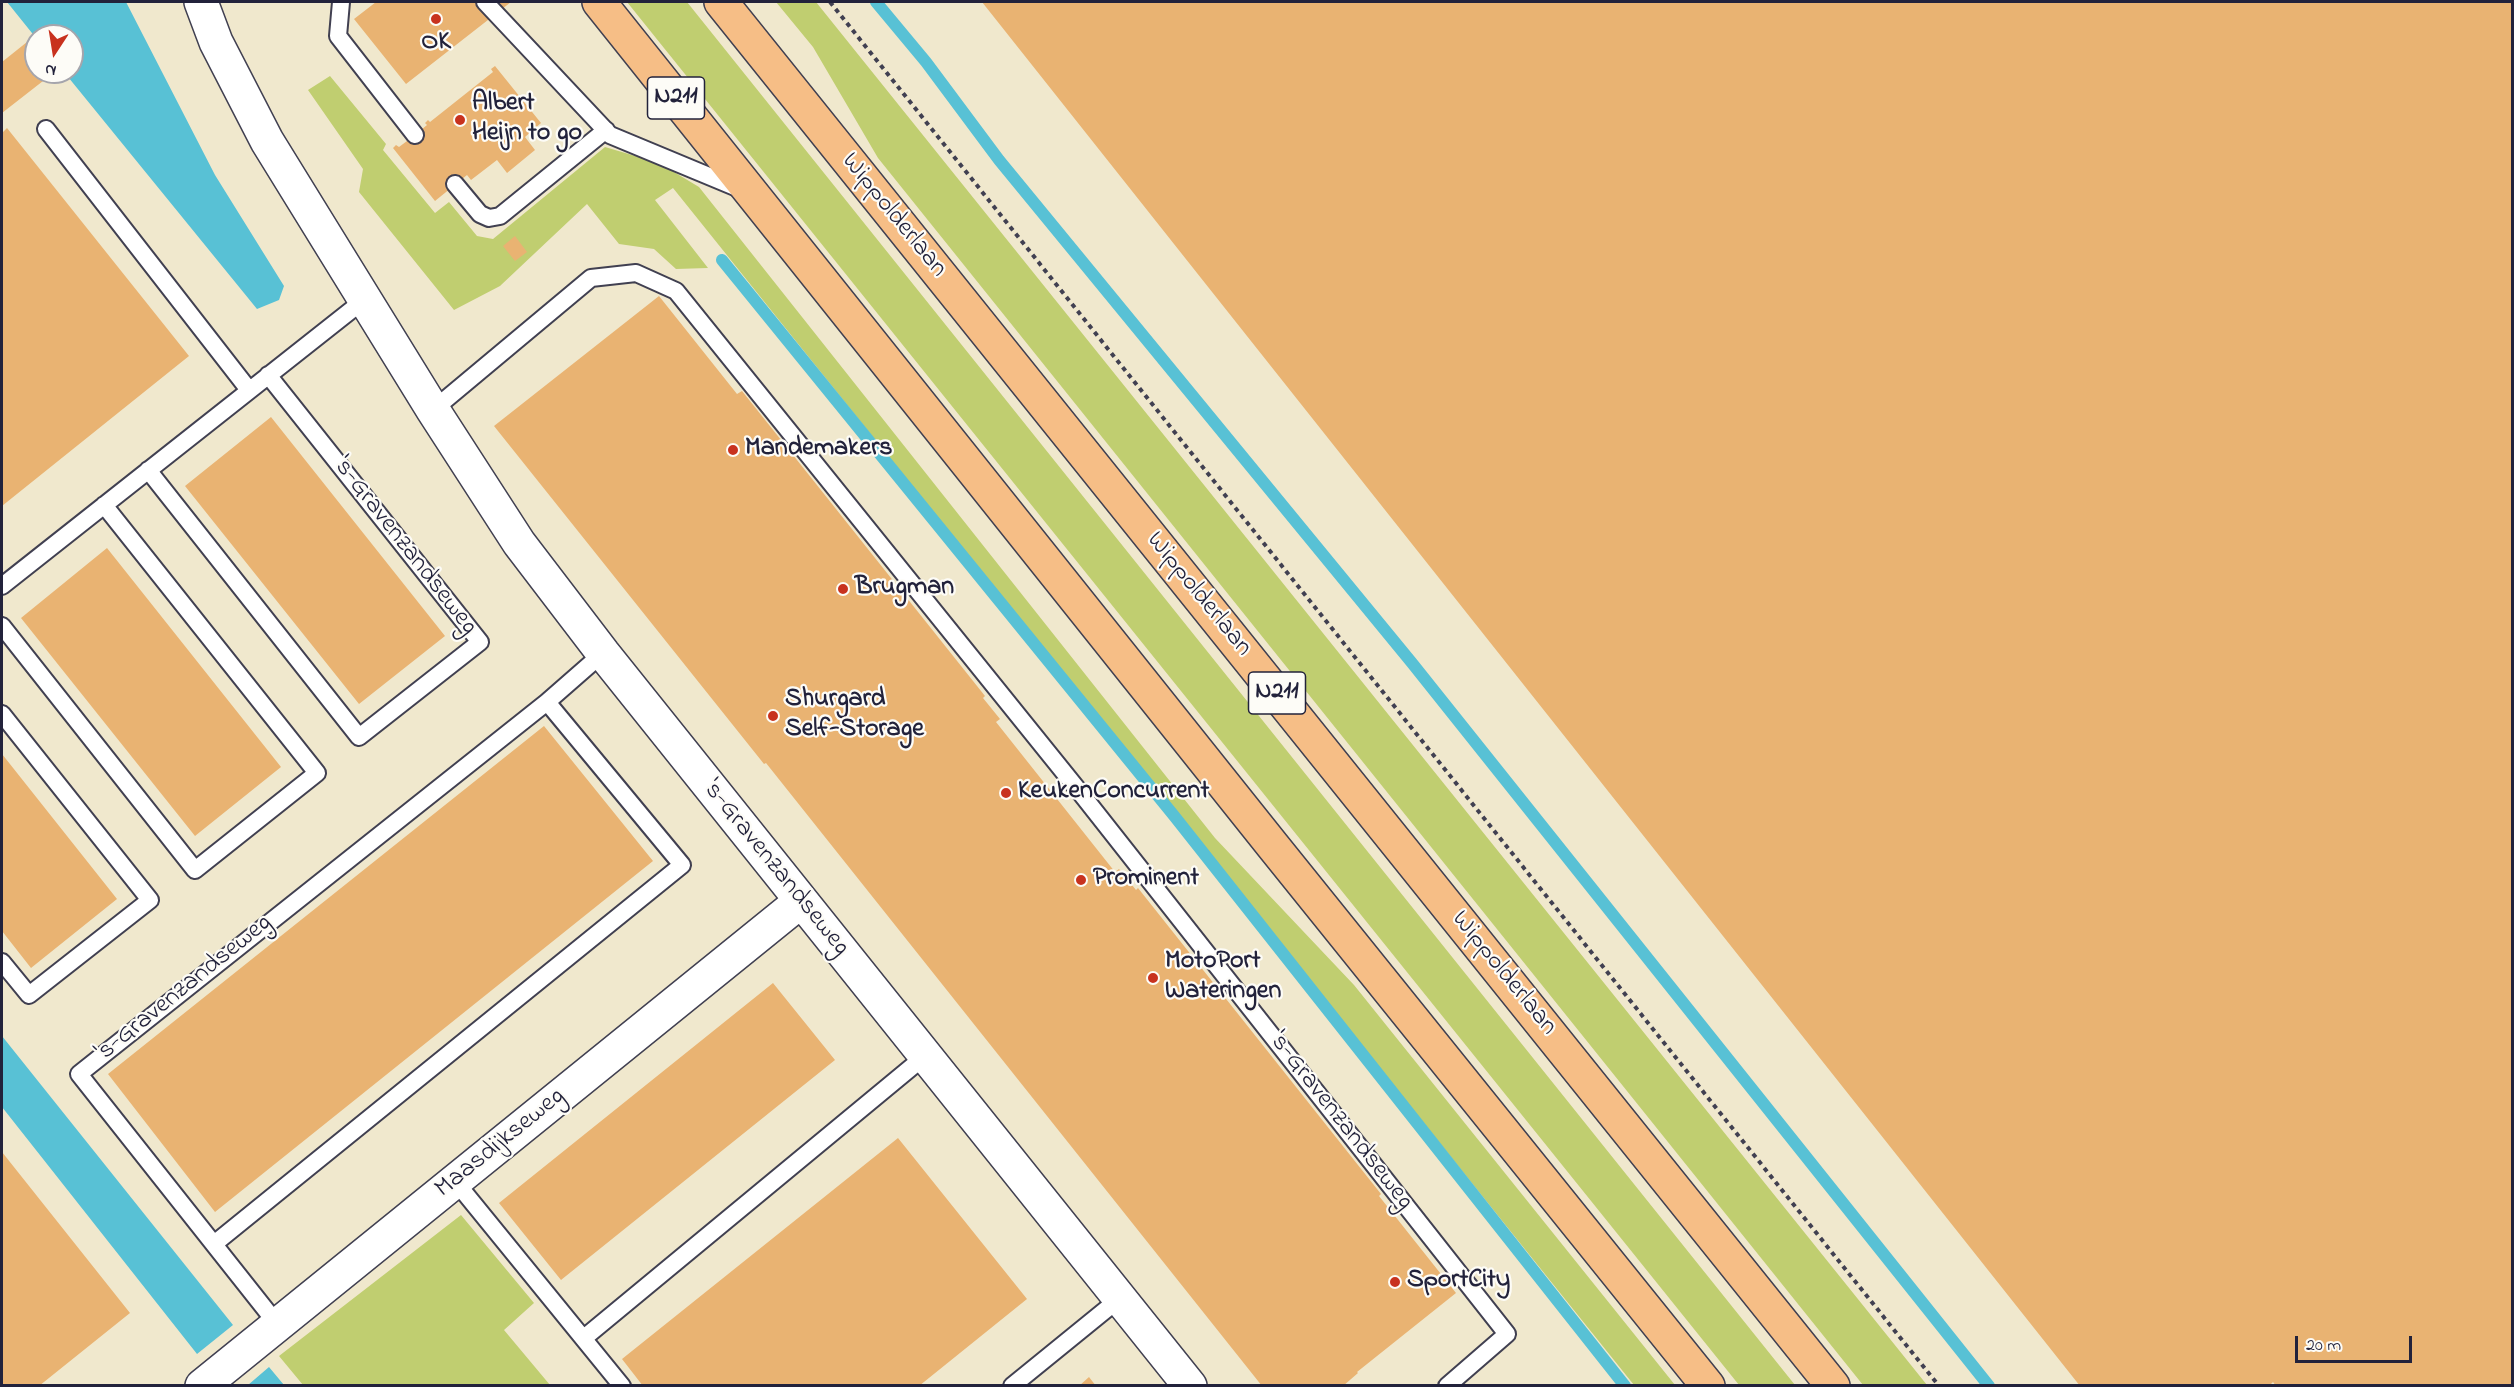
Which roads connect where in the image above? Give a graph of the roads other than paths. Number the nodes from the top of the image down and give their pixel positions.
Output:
1 (201, 2) edge
2 (341, 2) edge
3 (485, 2) edge
4 (598, 2) edge
5 (721, 2) edge
6 (46, 129) dead end
7 (606, 130) junction
8 (415, 135) dead end
9 (455, 184) dead end
10 (754, 195) junction
11 (364, 300) junction
12 (268, 375) junction
13 (249, 390) junction
14 (433, 410) junction
15 (148, 471) junction
16 (104, 505) junction
17 (2, 586) edge
18 (2, 626) edge
19 (603, 653) junction
20 (547, 702) junction
21 (2, 714) edge
22 (801, 901) junction
23 (2, 962) edge
24 (926, 1056) junction
25 (456, 1181) junction
26 (214, 1244) junction
27 (1119, 1299) junction
28 (277, 1324) junction
29 (584, 1338) junction
30 (202, 1386) edge
31 (622, 1386) edge
32 (1012, 1386) edge
33 (1190, 1386) edge
34 (1447, 1386) edge
35 (1708, 1386) edge
36 (1833, 1386) edge

1 - 11 street, 's-Gravenzandseweg
2 - 8 lane
3 - 7 lane
4 - 10 main road, N211
5 - 36 main road, Wippolderlaan / N211
6 - 13 lane
7 - 9 lane
7 - 10 lane
10 - 35 main road, N211
11 - 12 lane
11 - 14 street, 's-Gravenzandseweg
12 - 13 lane
12 - 15 lane, 's-Gravenzandseweg
13 - 15 lane
14 - 19 street, 's-Gravenzandseweg
14 - 34 lane, 's-Gravenzandseweg
15 - 16 lane
16 - 17 lane
16 - 18 lane
19 - 20 lane, 's-Gravenzandseweg
19 - 22 street, 's-Gravenzandseweg
20 - 26 lane
20 - 26 lane, 's-Gravenzandseweg
21 - 23 lane
22 - 24 street, 's-Gravenzandseweg
22 - 25 street, Maasdijkseweg
24 - 27 street, 's-Gravenzandseweg
24 - 29 lane
25 - 28 street, Maasdijkseweg
25 - 29 lane
26 - 28 lane, 's-Gravenzandseweg
27 - 32 lane
27 - 33 street, 's-Gravenzandseweg
28 - 30 street, Maasdijkseweg
29 - 31 lane

